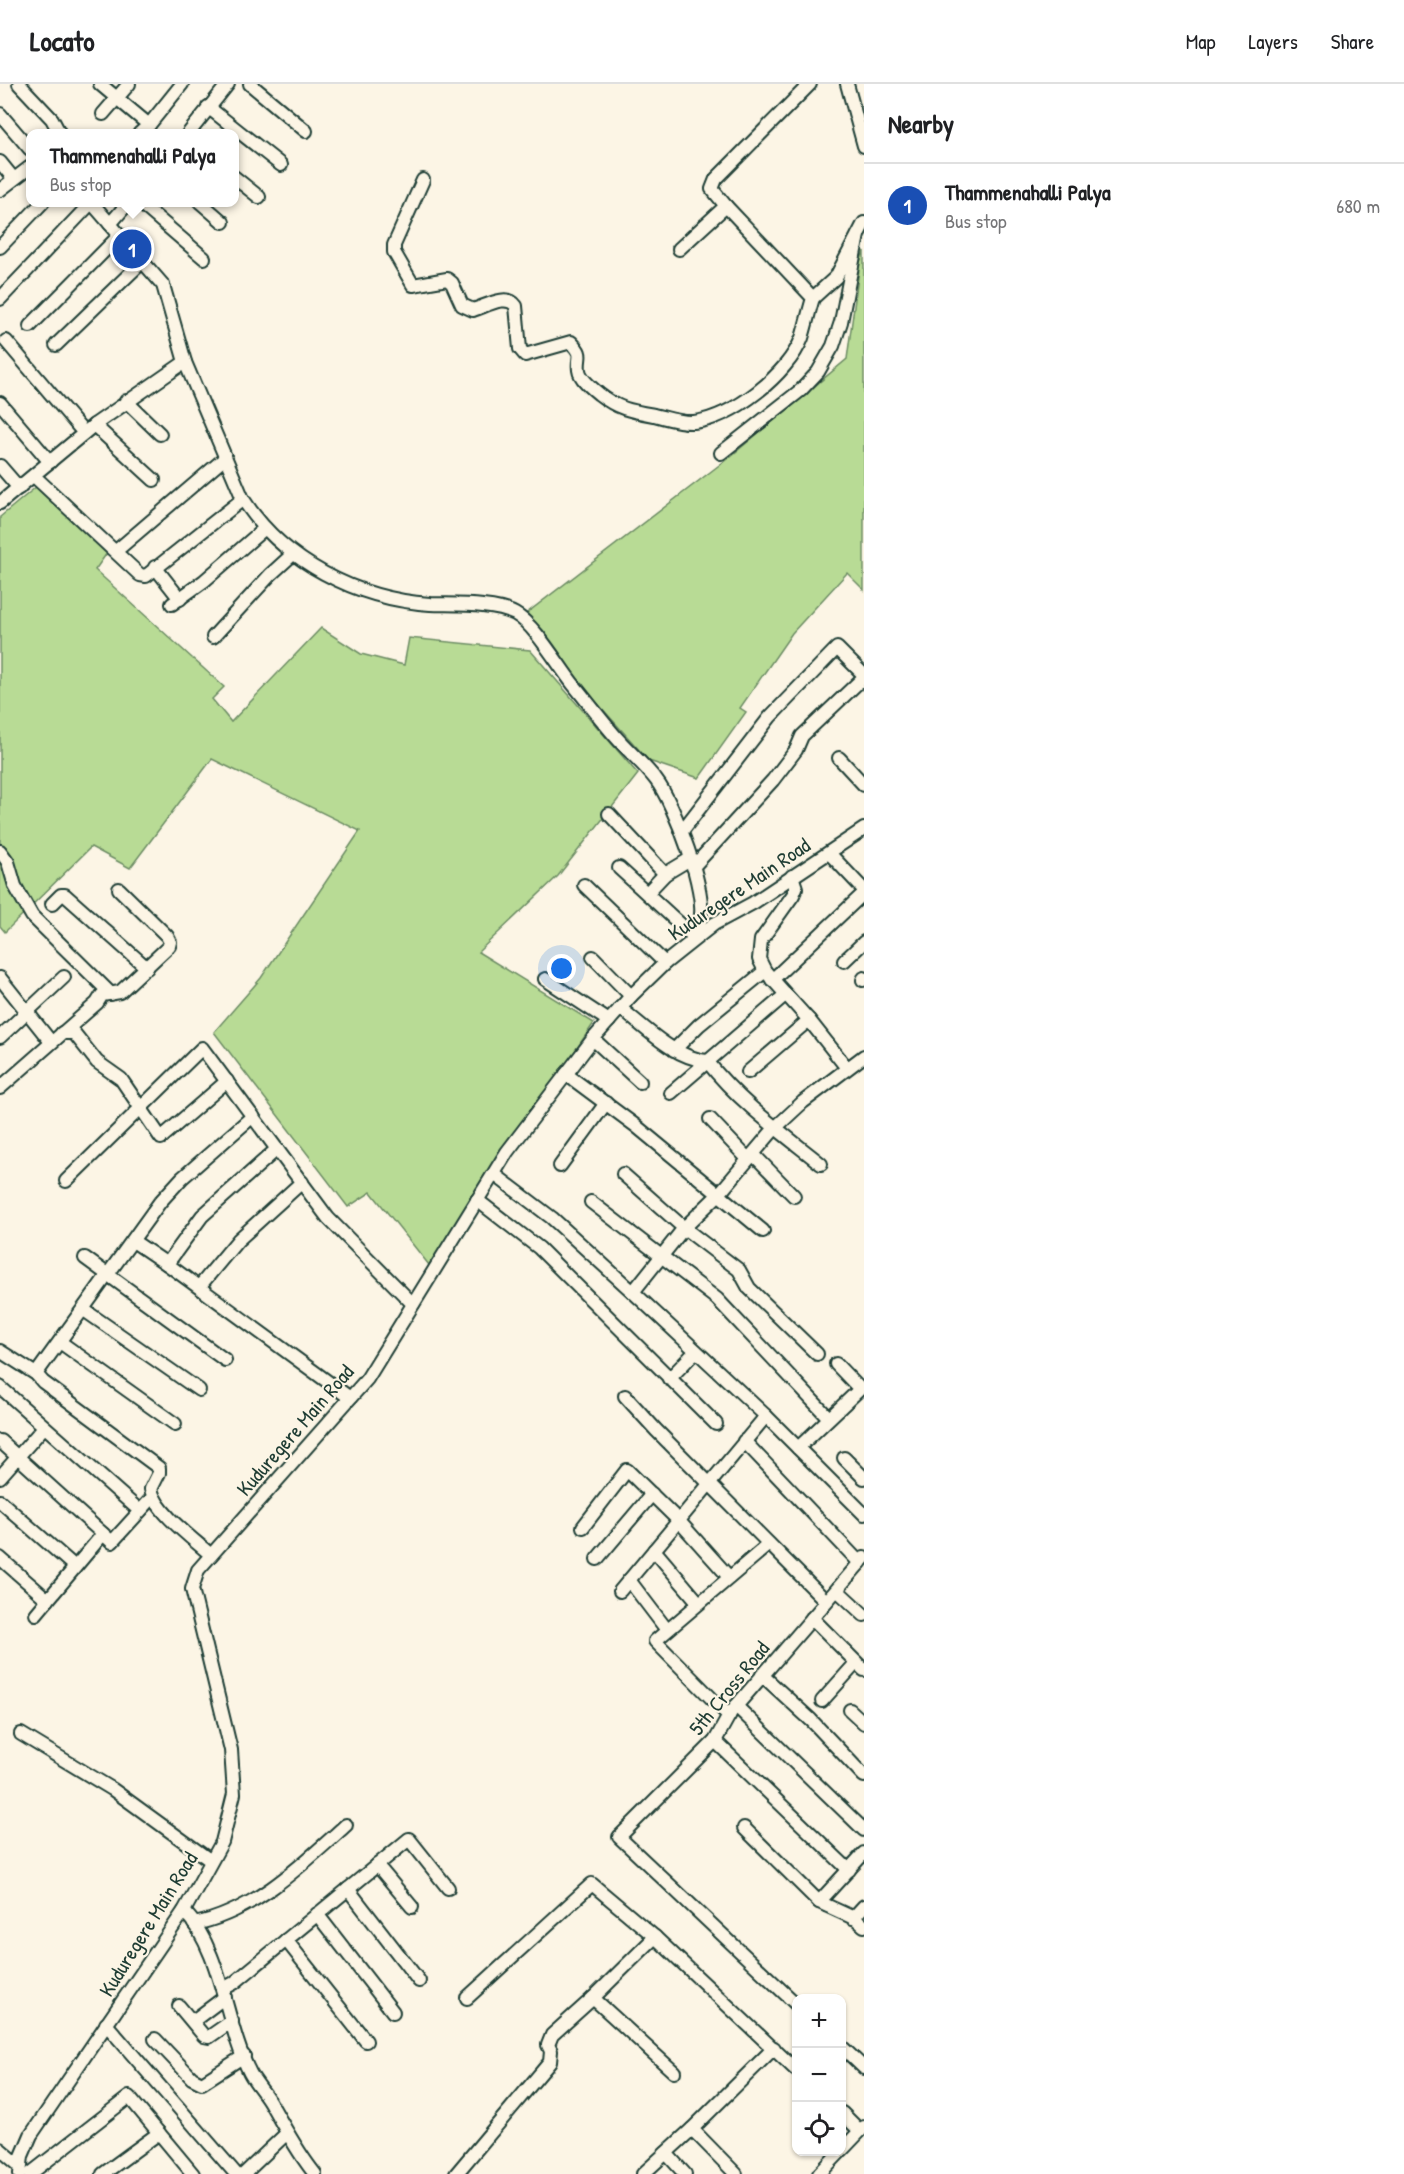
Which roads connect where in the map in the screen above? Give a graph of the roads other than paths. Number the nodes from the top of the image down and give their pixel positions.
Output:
1 (19, 84) edge
2 (100, 84) edge
3 (129, 84) edge
4 (182, 84) edge
5 (228, 84) edge
6 (250, 84) edge
7 (810, 84) edge
8 (847, 84) edge
9 (117, 98) junction
10 (208, 107) junction
11 (0, 114) edge
12 (103, 114) dead end
13 (57, 129) edge
14 (144, 129) edge
15 (192, 129) edge
16 (236, 129) edge
17 (306, 131) dead end
18 (239, 132) edge
19 (26, 144) edge
20 (864, 146) edge
21 (0, 162) edge
22 (281, 165) dead end
23 (26, 170) edge
24 (13, 178) junction
25 (423, 180) dead end
26 (239, 181) edge
27 (0, 190) edge
28 (259, 197) dead end
29 (726, 206) junction
30 (38, 207) edge
31 (86, 207) edge
32 (95, 207) edge
33 (125, 207) edge
34 (145, 207) edge
35 (206, 207) edge
36 (223, 222) dead end
37 (864, 223) edge
38 (110, 224) junction
39 (120, 235) junction
40 (858, 235) junction
41 (0, 247) edge
42 (679, 249) dead end
43 (204, 258) dead end
44 (143, 261) junction
45 (813, 298) junction
46 (0, 299) edge
47 (30, 326) dead end
48 (6, 341) dead end
49 (56, 345) dead end
50 (184, 362) junction
51 (126, 401) junction
52 (0, 404) edge
53 (89, 429) junction
54 (160, 434) dead end
55 (721, 453) dead end
56 (225, 458) junction
57 (50, 462) junction
58 (0, 466) edge
59 (34, 476) junction
60 (154, 480) dead end
61 (19, 488) junction
62 (243, 500) junction
63 (0, 503) edge
64 (265, 528) junction
65 (116, 551) junction
66 (293, 554) junction
67 (155, 567) junction
68 (213, 637) dead end
69 (864, 676) edge
70 (839, 758) dead end
71 (864, 785) edge
72 (609, 814) dead end
73 (864, 829) edge
74 (682, 831) junction
75 (0, 851) edge
76 (829, 853) junction
77 (691, 863) junction
78 (619, 868) dead end
79 (665, 874) junction
80 (792, 876) junction
81 (584, 885) dead end
82 (119, 889) dead end
83 (864, 891) edge
84 (647, 893) junction
85 (52, 904) dead end
86 (692, 939) junction
87 (864, 942) edge
88 (593, 957) dead end
89 (844, 961) dead end
90 (665, 963) junction
91 (147, 968) junction
92 (768, 975) junction
93 (64, 977) dead end
94 (0, 978) edge
95 (545, 979) dead end
96 (111, 994) junction
97 (785, 995) junction
98 (631, 996) junction
99 (621, 1008) junction
100 (26, 1012) junction
101 (809, 1020) junction
102 (609, 1021) junction
103 (62, 1033) junction
104 (0, 1037) edge
105 (593, 1039) junction
106 (51, 1042) junction
107 (675, 1050) junction
108 (864, 1056) edge
109 (707, 1061) junction
110 (847, 1068) junction
111 (748, 1072) dead end
112 (566, 1074) junction
113 (227, 1081) junction
114 (640, 1082) dead end
115 (0, 1088) edge
116 (671, 1093) dead end
117 (606, 1103) junction
118 (141, 1108) junction
119 (253, 1116) junction
120 (710, 1119) dead end
121 (776, 1128) junction
122 (277, 1149) junction
123 (751, 1157) junction
124 (821, 1164) dead end
125 (560, 1166) dead end
126 (494, 1174) junction
127 (623, 1174) dead end
128 (66, 1181) dead end
129 (302, 1182) junction
130 (719, 1194) junction
131 (794, 1196) dead end
132 (477, 1200) junction
133 (591, 1202) dead end
134 (684, 1228) junction
135 (763, 1231) dead end
136 (133, 1241) junction
137 (662, 1257) junction
138 (85, 1258) dead end
139 (167, 1264) junction
140 (108, 1275) junction
141 (199, 1287) junction
142 (633, 1292) junction
143 (413, 1304) junction
144 (84, 1310) junction
145 (60, 1342) junction
146 (0, 1351) edge
147 (696, 1351) junction
148 (817, 1354) dead end
149 (225, 1360) dead end
150 (836, 1364) dead end
151 (36, 1374) junction
152 (669, 1378) junction
153 (0, 1387) edge
154 (862, 1387) edge
155 (199, 1390) dead end
156 (625, 1396) dead end
157 (350, 1398) junction
158 (766, 1416) junction
159 (829, 1418) junction
160 (175, 1424) dead end
161 (716, 1424) dead end
162 (44, 1427) junction
163 (0, 1441) edge
164 (744, 1441) junction
165 (798, 1448) junction
166 (18, 1457) junction
167 (844, 1458) dead end
168 (0, 1477) edge
169 (864, 1478) edge
170 (709, 1484) junction
171 (652, 1494) junction
172 (153, 1497) junction
173 (0, 1501) edge
174 (140, 1511) junction
175 (864, 1514) edge
176 (678, 1520) junction
177 (583, 1527) dead end
178 (103, 1534) junction
179 (769, 1544) junction
180 (654, 1550) junction
181 (211, 1555) junction
182 (0, 1558) edge
183 (597, 1559) dead end
184 (862, 1561) edge
185 (75, 1567) junction
186 (729, 1577) junction
187 (628, 1580) junction
188 (837, 1590) junction
189 (620, 1591) dead end
190 (48, 1600) junction
191 (826, 1601) junction
192 (699, 1603) junction
193 (36, 1614) dead end
194 (864, 1615) edge
195 (812, 1618) junction
196 (667, 1630) junction
197 (860, 1667) edge
198 (762, 1675) junction
199 (822, 1701) dead end
200 (850, 1710) dead end
201 (733, 1711) junction
202 (864, 1723) edge
203 (21, 1734) dead end
204 (715, 1741) junction
205 (864, 1776) edge
206 (346, 1825) dead end
207 (744, 1828) dead end
208 (864, 1830) edge
209 (864, 1853) edge
210 (211, 1861) junction
211 (377, 1865) junction
212 (849, 1870) junction
213 (448, 1888) dead end
214 (348, 1889) junction
215 (819, 1902) junction
216 (864, 1906) edge
217 (412, 1907) dead end
218 (184, 1911) junction
219 (317, 1914) junction
220 (852, 1918) junction
221 (194, 1924) junction
222 (864, 1926) edge
223 (655, 1937) junction
224 (286, 1940) junction
225 (419, 1981) dead end
226 (224, 1993) junction
227 (467, 1998) dead end
228 (593, 1998) junction
229 (792, 2000) edge
230 (179, 2006) dead end
231 (393, 2012) dead end
232 (193, 2021) junction
233 (232, 2021) junction
234 (106, 2025) junction
235 (155, 2039) dead end
236 (366, 2042) dead end
237 (774, 2048) junction
238 (844, 2048) edge
239 (244, 2056) junction
240 (792, 2066) edge
241 (864, 2068) edge
242 (674, 2072) dead end
243 (846, 2116) edge
244 (692, 2129) junction
245 (862, 2129) edge
246 (159, 2133) junction
247 (287, 2133) junction
248 (846, 2146) edge
249 (0, 2149) edge
250 (666, 2153) junction
251 (836, 2156) edge
252 (23, 2171) edge
253 (186, 2172) edge
254 (102, 2174) edge
255 (236, 2174) edge
256 (244, 2174) edge
257 (315, 2174) edge
258 (456, 2174) edge
259 (643, 2174) edge
260 (685, 2174) edge
261 (736, 2174) edge
262 (819, 2174) edge

1 - 13 street
2 - 9 street
3 - 9 street
4 - 14 street
5 - 10 street
6 - 17 street
7 - 29 street
8 - 20 street
9 - 12 street
9 - 14 street
10 - 15 street
10 - 16 street
11 - 19 street
18 - 22 street
21 - 24 street
23 - 24 street
24 - 27 street
25 - 45 street
26 - 28 street
29 - 42 street
29 - 45 street
30 - 41 street
31 - 46 street
32 - 38 street
33 - 38 street
34 - 43 street
35 - 36 street
37 - 40 street
38 - 39 street
39 - 44 street
39 - 47 street
40 - 45 street
40 - 55 street
44 - 49 street
44 - 50 street
48 - 53 street
50 - 51 street
50 - 56 street
51 - 53 street
51 - 54 street
52 - 57 street
53 - 57 street
53 - 60 street
56 - 62 street
56 - 65 street
57 - 59 street
58 - 61 street
59 - 61 street
59 - 65 street
61 - 63 street
62 - 64 street
62 - 67 street
64 - 66 street
64 - 67 street
65 - 67 street
66 - 68 street
66 - 74 street
69 - 74 street
69 - 77 street
70 - 71 street
72 - 79 street
73 - 76 street, Kuduregere Main Road
74 - 77 street
75 - 96 street
76 - 80 street, Kuduregere Main Road
76 - 83 street
77 - 79 street
77 - 86 street
78 - 84 street
79 - 84 street
80 - 86 street, Kuduregere Main Road
80 - 92 street
81 - 90 street
82 - 91 street
83 - 92 street
84 - 86 street
85 - 91 street
86 - 90 street, Kuduregere Main Road
87 - 89 street
88 - 98 street
90 - 98 street, Kuduregere Main Road
91 - 96 street
92 - 97 street
92 - 107 street
93 - 100 street
94 - 100 street
95 - 102 street
96 - 103 street
97 - 101 street
97 - 109 street
98 - 99 street, Kuduregere Main Road
99 - 102 street, Kuduregere Main Road
99 - 107 street
100 - 104 street
100 - 106 street
101 - 110 street
101 - 111 street
102 - 105 street, Kuduregere Main Road
103 - 106 street
103 - 118 street
105 - 112 street, Kuduregere Main Road
105 - 114 street
106 - 115 street
107 - 109 street
108 - 110 street
109 - 116 street
109 - 121 street
110 - 121 street
112 - 117 street
112 - 126 street, Kuduregere Main Road
113 - 118 street
113 - 118 street
113 - 119 street
117 - 125 street
117 - 130 street
118 - 128 street
119 - 122 street
119 - 136 street
120 - 123 street
121 - 123 street
121 - 124 street
122 - 129 street
122 - 139 street
123 - 130 street
123 - 131 street
126 - 132 street, Kuduregere Main Road
126 - 142 street
127 - 134 street
129 - 141 street
129 - 143 street
130 - 134 street
130 - 135 street
132 - 143 street, Kuduregere Main Road
132 - 152 street
133 - 137 street
134 - 137 street
134 - 148 street
136 - 139 street
136 - 140 street
137 - 142 street
137 - 159 street
138 - 140 street
139 - 141 street
140 - 144 street
140 - 149 street
141 - 157 street
142 - 147 street
143 - 157 street, Kuduregere Main Road
144 - 145 street
144 - 155 street
145 - 151 street
145 - 160 street
146 - 151 street
147 - 152 street
147 - 158 street
150 - 154 street
151 - 172 street
152 - 161 street
153 - 162 street
154 - 159 street
156 - 170 street
157 - 181 street, Kuduregere Main Road
158 - 164 street
158 - 165 street
159 - 165 street
162 - 166 street
162 - 174 street
163 - 166 street
164 - 170 street
164 - 184 street
165 - 175 street
166 - 168 street
166 - 178 street
167 - 169 street
170 - 176 street
170 - 179 street
171 - 176 street
171 - 177 street
171 - 183 street
172 - 174 street
172 - 181 street
173 - 185 street
174 - 178 street
176 - 180 street
176 - 186 street
178 - 185 street
179 - 186 street
179 - 191 street
180 - 187 street
180 - 192 street
181 - 210 street, Kuduregere Main Road
182 - 190 street
184 - 188 street, 5th Cross Road
185 - 190 street
186 - 192 street
187 - 189 street
187 - 196 street
188 - 191 street, 5th Cross Road
188 - 194 street
190 - 193 street
191 - 195 street, 5th Cross Road
192 - 196 street
195 - 197 street
195 - 198 street, 5th Cross Road
196 - 201 street
197 - 199 street
198 - 201 street, 5th Cross Road
198 - 205 street
200 - 202 street
201 - 204 street, 5th Cross Road
201 - 208 street
203 - 210 street
204 - 212 street
204 - 229 street, 5th Cross Road
206 - 221 street
207 - 215 street
209 - 212 street
210 - 218 street, Kuduregere Main Road
211 - 213 street
211 - 214 street
211 - 217 street
212 - 215 street
214 - 219 street
214 - 225 street
215 - 220 street
216 - 220 street
218 - 221 street
218 - 234 street, Kuduregere Main Road
219 - 224 street
219 - 231 street
220 - 222 street
221 - 226 street
223 - 227 street
223 - 228 street
223 - 237 street
224 - 226 street
224 - 236 street
226 - 232 street
226 - 233 street
228 - 242 street
228 - 258 street
230 - 232 street
232 - 233 street
233 - 239 street
234 - 252 street, Kuduregere Main Road
234 - 255 street
235 - 239 street
237 - 240 street
237 - 244 street
238 - 241 street
239 - 247 street
243 - 245 street
244 - 250 street
244 - 261 street
245 - 248 street
246 - 252 street
246 - 253 street
246 - 254 street
247 - 256 street
247 - 257 street
249 - 252 street
250 - 259 street
250 - 260 street
251 - 262 street

